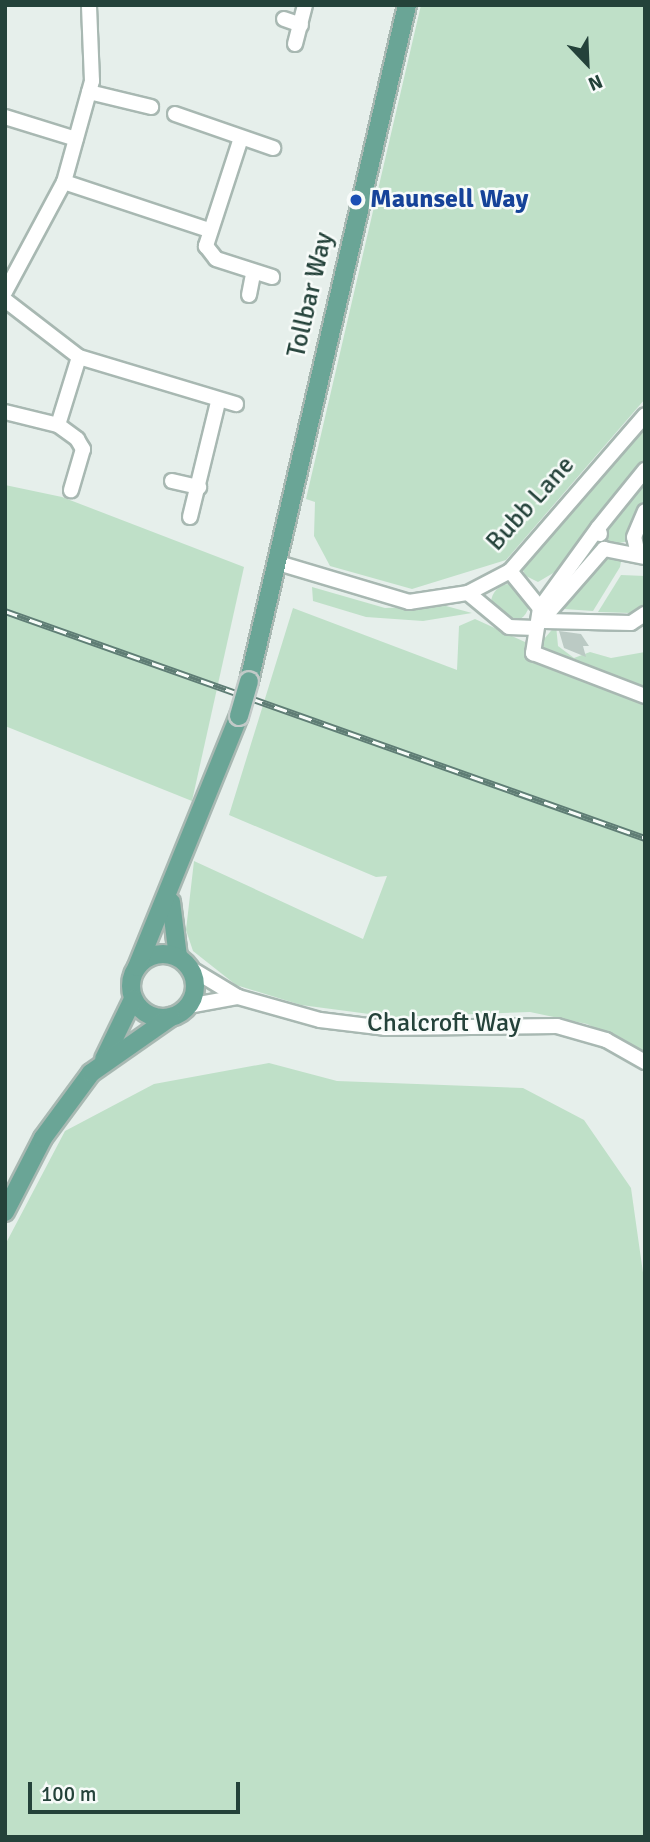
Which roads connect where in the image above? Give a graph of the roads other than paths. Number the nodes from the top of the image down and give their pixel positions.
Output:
1 (89, 5) edge
2 (306, 5) edge
3 (407, 5) edge
4 (284, 19) dead end
5 (301, 25) junction
6 (295, 44) dead end
7 (89, 92) junction
8 (151, 107) dead end
9 (175, 114) dead end
10 (5, 117) edge
11 (241, 138) junction
12 (76, 139) junction
13 (273, 148) dead end
14 (64, 182) junction
15 (209, 230) junction
16 (253, 274) junction
17 (272, 277) dead end
18 (5, 292) edge
19 (249, 295) dead end
20 (5, 300) edge
21 (79, 357) junction
22 (218, 402) junction
23 (236, 404) dead end
24 (5, 412) edge
25 (645, 415) edge
26 (58, 425) junction
27 (645, 470) edge
28 (172, 481) dead end
29 (70, 483) dead end
30 (199, 487) junction
31 (645, 511) edge
32 (190, 517) dead end
33 (598, 528) junction
34 (604, 549) junction
35 (641, 556) edge
36 (275, 562) junction
37 (510, 571) junction
38 (468, 593) junction
39 (645, 614) edge
40 (540, 619) junction
41 (645, 696) edge
42 (171, 892) junction
43 (184, 963) junction
44 (137, 967) junction
45 (238, 997) junction
46 (133, 999) junction
47 (188, 1006) junction
48 (171, 1017) junction
49 (102, 1062) junction
50 (645, 1062) edge
51 (5, 1212) edge

1 - 7 street
2 - 5 street
3 - 36 main road, Tollbar Way
4 - 5 street
5 - 6 street
7 - 8 street
7 - 12 street
9 - 11 street
10 - 12 street
11 - 13 street
11 - 15 street
12 - 14 street
14 - 15 street
14 - 18 street
15 - 16 street
16 - 17 street
16 - 19 street
20 - 21 street
21 - 22 street
21 - 26 street
22 - 23 street
22 - 30 street
24 - 26 street
25 - 37 street, Bubb Lane
26 - 29 street
27 - 33 street
28 - 30 street
30 - 32 street
31 - 35 street
33 - 34 street
33 - 40 street
34 - 35 street
34 - 40 street
36 - 38 street, Bubb Lane
36 - 42 main road, bridge
37 - 38 street, Bubb Lane
37 - 40 street
38 - 40 street
39 - 40 street
40 - 41 street
42 - 43 main road
42 - 44 main road
43 - 44 main road
43 - 45 street, Chalcroft Way
43 - 47 main road
44 - 46 main road
45 - 47 street, Chalcroft Way
45 - 50 street, Chalcroft Way
46 - 48 main road
46 - 49 main road
47 - 48 main road
48 - 49 main road
49 - 51 main road

